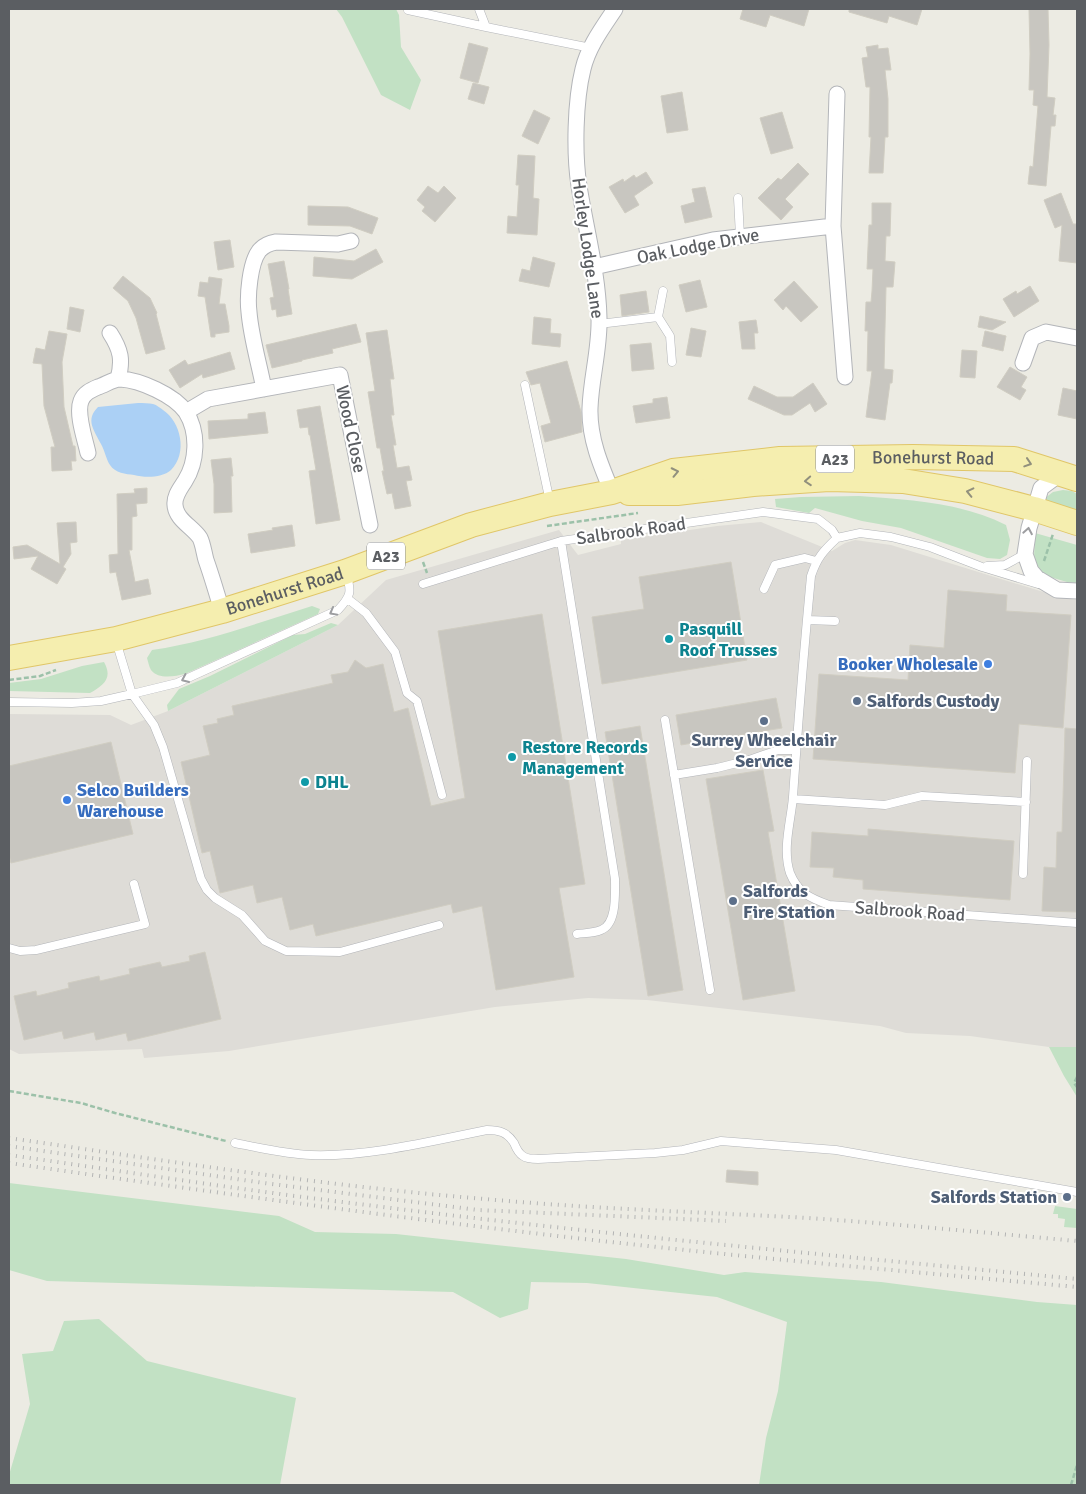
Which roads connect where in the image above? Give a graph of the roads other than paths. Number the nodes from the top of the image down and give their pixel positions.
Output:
1 (479, 9) edge
2 (615, 9) edge
3 (408, 10) dead end
4 (486, 27) junction
5 (591, 48) junction
6 (837, 94) dead end
7 (738, 198) dead end
8 (833, 226) junction
9 (740, 236) junction
10 (351, 241) dead end
11 (594, 268) junction
12 (663, 291) dead end
13 (658, 317) junction
14 (599, 324) junction
15 (110, 334) dead end
16 (1077, 338) edge
17 (672, 362) dead end
18 (1023, 363) dead end
19 (845, 378) dead end
20 (118, 379) junction
21 (525, 386) dead end
22 (264, 388) junction
23 (186, 412) junction
24 (88, 453) dead end
25 (1068, 477) edge
26 (612, 492) junction
27 (550, 504) junction
28 (1034, 509) junction
29 (1077, 523) edge
30 (370, 525) dead end
31 (837, 538) junction
32 (561, 541) junction
33 (1025, 554) junction
34 (816, 561) junction
35 (982, 567) junction
36 (345, 572) junction
37 (423, 584) dead end
38 (764, 589) dead end
39 (1057, 590) junction
40 (1077, 591) edge
41 (348, 599) junction
42 (222, 611) junction
43 (807, 620) junction
44 (835, 621) dead end
45 (116, 639) junction
46 (9, 658) edge
47 (132, 694) junction
48 (9, 702) edge
49 (665, 720) dead end
50 (796, 750) junction
51 (1027, 761) dead end
52 (674, 775) junction
53 (442, 795) dead end
54 (793, 799) junction
55 (1026, 802) junction
56 (1023, 874) dead end
57 (134, 884) dead end
58 (1077, 923) edge
59 (439, 926) dead end
60 (577, 934) dead end
61 (9, 948) edge
62 (710, 990) dead end
63 (235, 1143) road end
64 (1077, 1192) edge

1 - 4 lane
2 - 5 street, Horley Lodge Lane
3 - 4 lane
4 - 5 lane
5 - 11 street, Horley Lodge Lane
6 - 8 street
7 - 9 lane
8 - 9 street, Oak Lodge Drive
8 - 19 street
9 - 11 street, Oak Lodge Drive
10 - 22 street
11 - 14 street, Horley Lodge Lane
12 - 13 lane
13 - 14 lane
13 - 17 lane
14 - 26 street, Horley Lodge Lane
15 - 20 street
16 - 18 street
20 - 23 street
20 - 24 street
21 - 27 lane
22 - 23 street
22 - 30 street, Wood Close
23 - 42 street
26 -> 25 main road, Bonehurst Road / A23
25 - 28 street
26 - 27 main road, Bonehurst Road / A23
28 -> 26 main road, Bonehurst Road / A23
27 - 36 main road, Bonehurst Road / A23
28 - 29 main road, Bonehurst Road / A23
33 -> 28 street
31 - 32 lane, Salbrook Road
31 - 34 lane, Salbrook Road
31 - 35 lane
32 - 37 lane, Salbrook Road
32 - 60 lane
33 - 35 lane
33 - 39 street
34 - 38 lane
34 - 43 lane, Salbrook Road
35 - 39 lane
36 - 41 lane
36 - 42 main road, Bonehurst Road / A23
39 - 40 street
41 -> 47 lane
41 - 53 lane
42 - 45 main road, Bonehurst Road / A23
43 - 44 lane
43 - 50 lane, Salbrook Road
45 - 46 main road, Bonehurst Road / A23
45 - 47 lane
47 - 48 lane
47 - 59 lane
49 - 52 lane
50 - 52 lane
50 - 54 lane, Salbrook Road
51 - 55 lane
52 - 62 lane
54 - 55 lane
54 - 58 lane, Salbrook Road
55 - 56 lane
57 - 61 lane
63 - 64 lane

